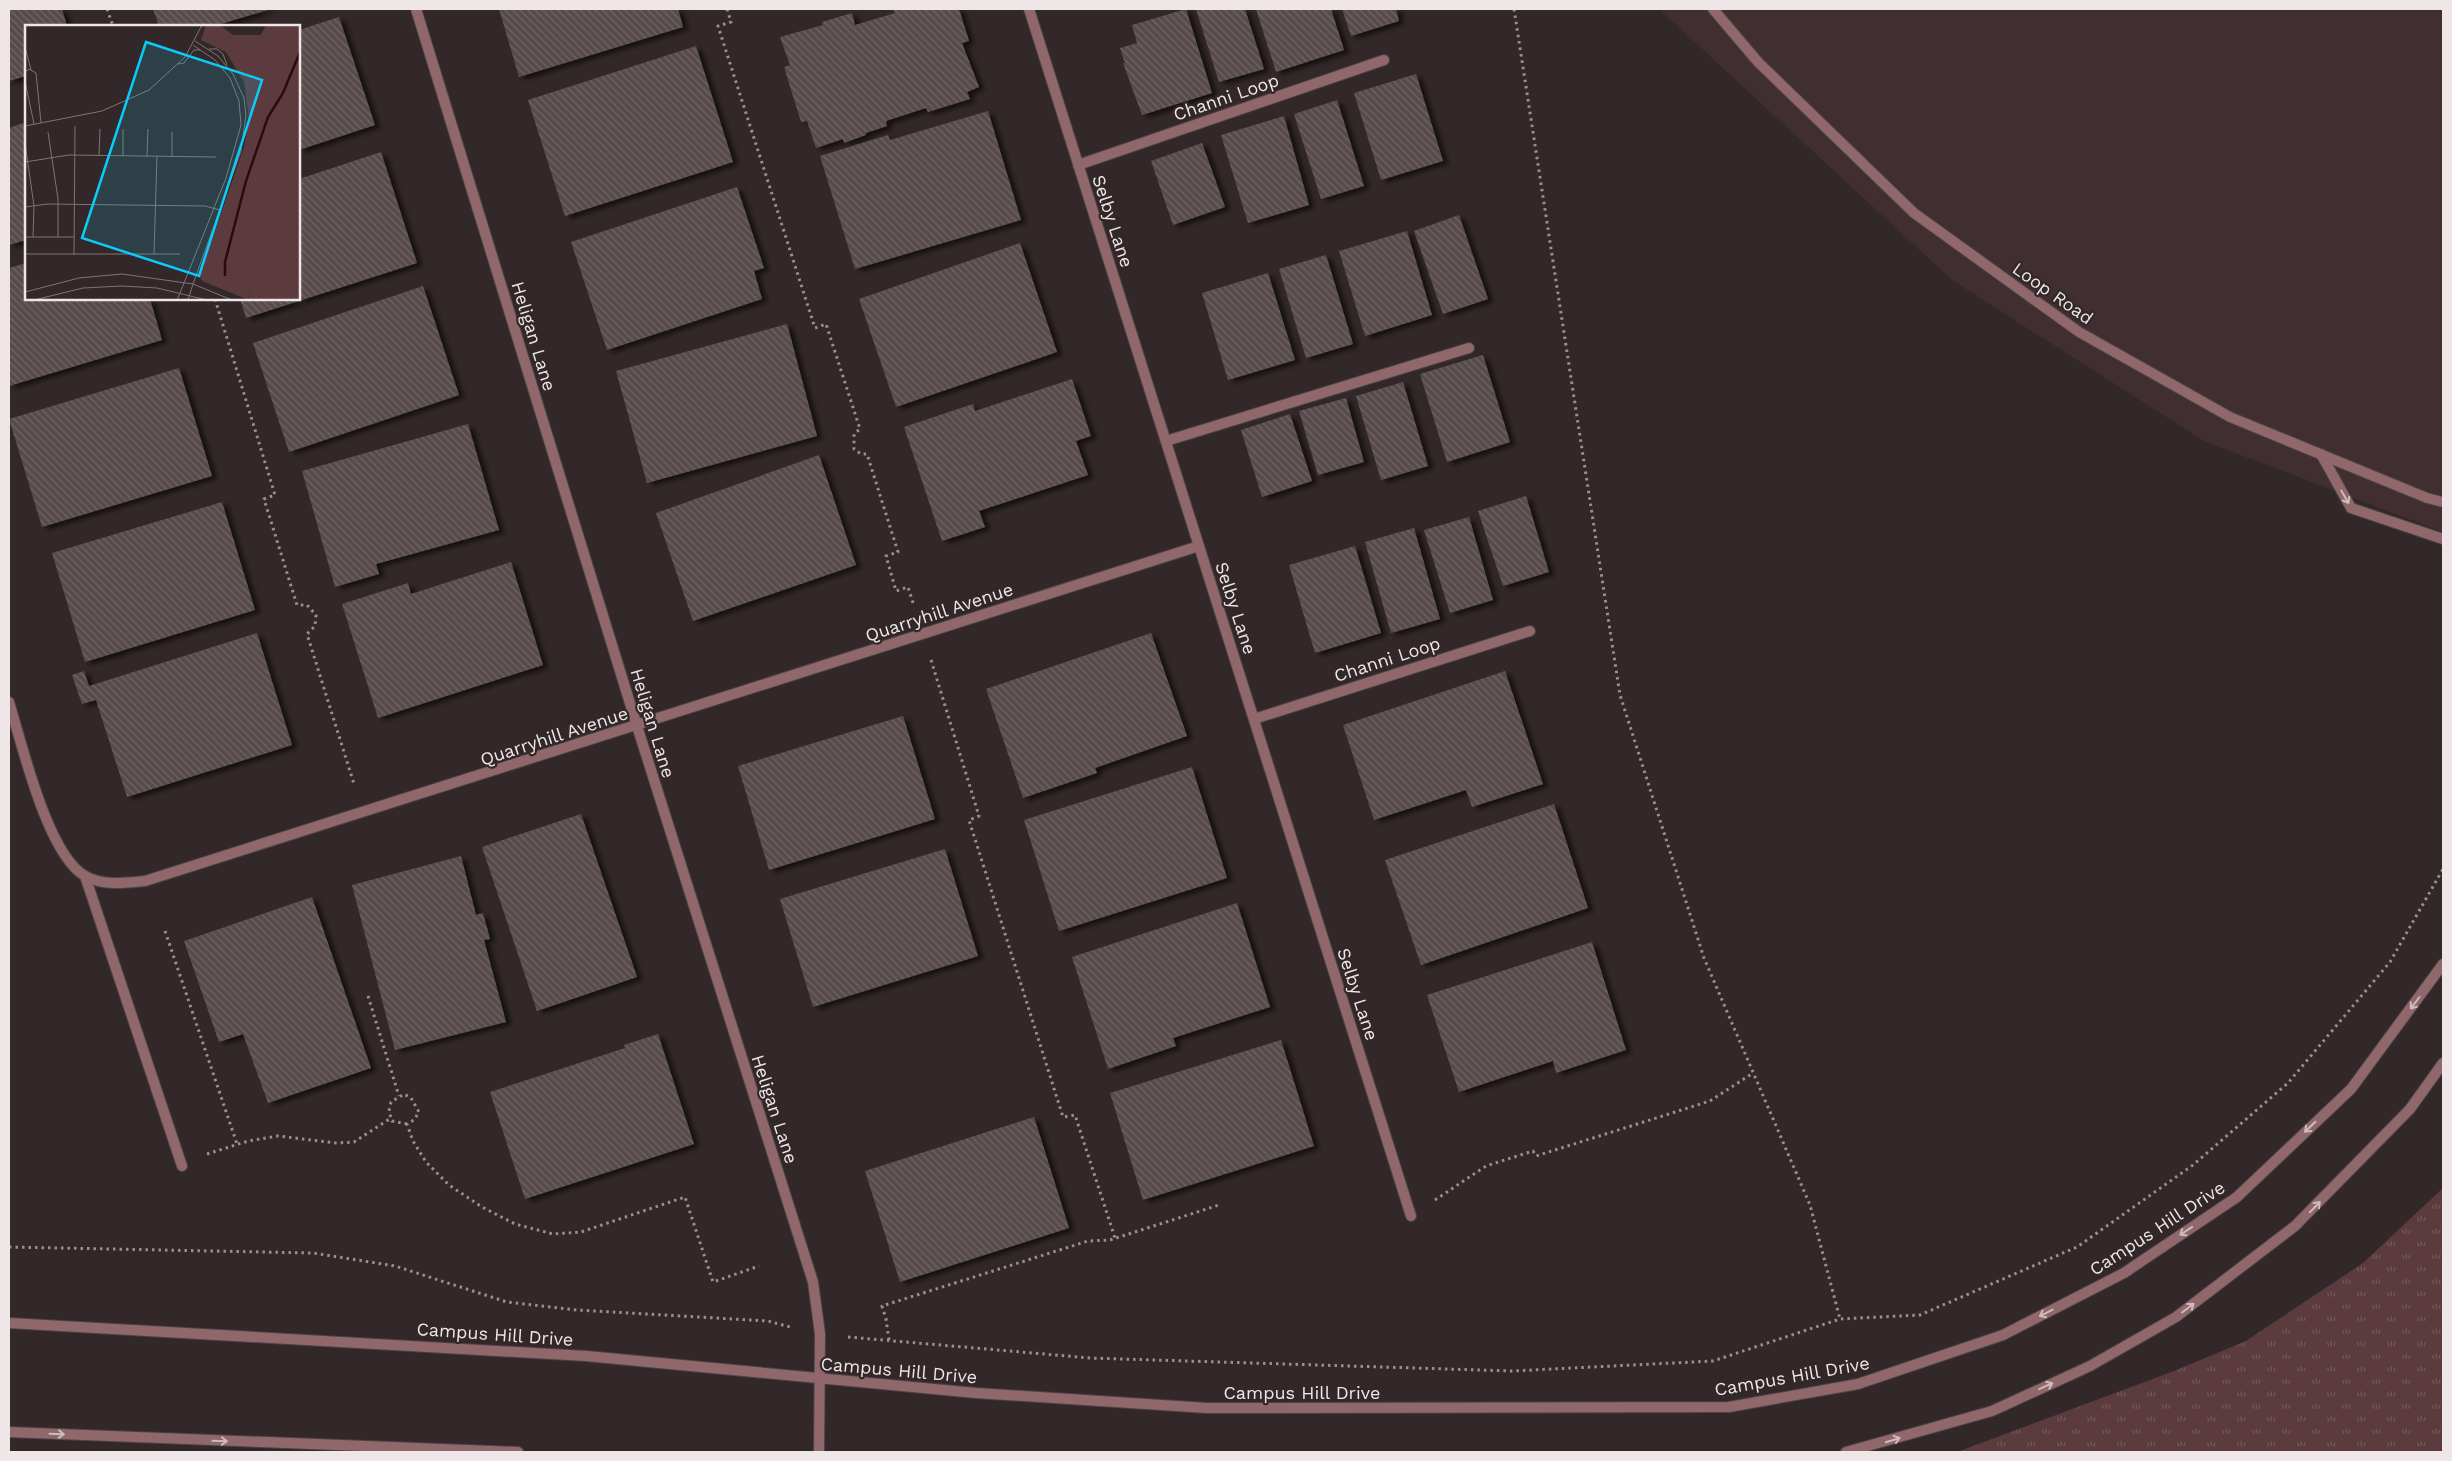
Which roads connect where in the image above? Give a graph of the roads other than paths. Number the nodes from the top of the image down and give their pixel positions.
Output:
1 (416, 9) edge
2 (1029, 9) edge
3 (1713, 9) edge
4 (1384, 60) dead end
5 (1078, 165) junction
6 (1469, 348) dead end
7 (1166, 441) junction
8 (2321, 454) junction
9 (2443, 502) edge
10 (2443, 539) edge
11 (1199, 546) junction
12 (1530, 631) dead end
13 (9, 702) edge
14 (1254, 719) junction
15 (637, 726) junction
16 (85, 876) junction
17 (2443, 964) edge
18 (2443, 1063) edge
19 (182, 1165) road end
20 (1412, 1216) road end
21 (9, 1323) edge
22 (822, 1380) junction
23 (9, 1432) edge
24 (518, 1452) edge
25 (819, 1452) edge
26 (1846, 1452) edge

1 - 15 street, Heligan Lane
2 - 5 street, Selby Lane
3 - 8 street, Loop Road
4 - 5 street, Channi Loop
5 - 7 street, Selby Lane
6 - 7 street
7 - 11 street, Selby Lane
8 - 9 street, Loop Road
8 -> 10 street
11 - 14 street, Selby Lane
11 - 15 street, Quarryhill Avenue
12 - 14 street, Channi Loop
13 - 16 street, Quarryhill Avenue
14 - 20 street, Selby Lane
15 - 16 street, Quarryhill Avenue
15 - 22 street, Heligan Lane
16 - 19 street
17 -> 22 street, Campus Hill Drive
26 -> 18 street
21 - 22 street, Campus Hill Drive
22 - 25 street, Heligan Lane
23 -> 24 street

